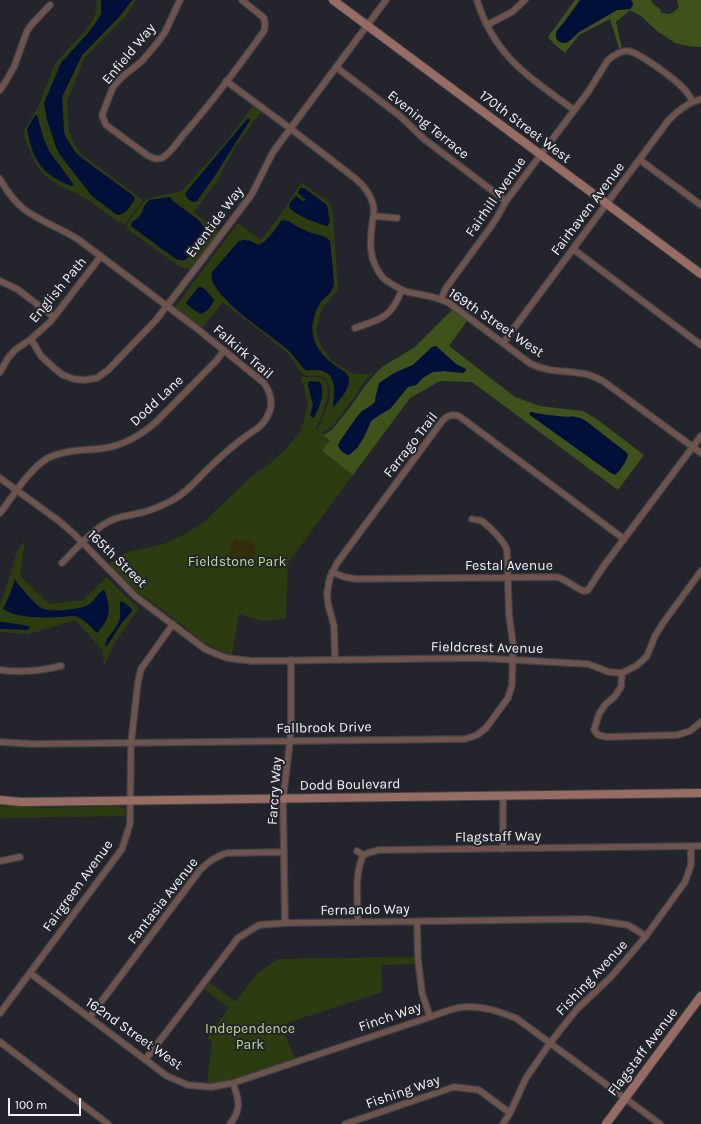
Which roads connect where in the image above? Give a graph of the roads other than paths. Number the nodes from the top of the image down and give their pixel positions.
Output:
1 (180, 0) edge
2 (242, 0) edge
3 (333, 0) edge
4 (386, 0) edge
5 (477, 0) edge
6 (525, 0) edge
7 (50, 5) dead end
8 (367, 25) junction
9 (487, 25) junction
10 (336, 67) junction
11 (226, 81) junction
12 (0, 90) edge
13 (701, 99) edge
14 (693, 102) junction
15 (574, 110) junction
16 (291, 129) junction
17 (541, 155) junction
18 (640, 160) junction
19 (0, 179) edge
20 (506, 201) junction
21 (606, 204) junction
22 (701, 205) edge
23 (374, 216) junction
24 (396, 218) dead end
25 (573, 249) junction
26 (101, 256) junction
27 (701, 274) edge
28 (0, 281) edge
29 (402, 290) junction
30 (440, 299) junction
31 (167, 306) junction
32 (54, 318) junction
33 (355, 328) dead end
34 (31, 339) junction
35 (503, 343) junction
36 (701, 345) edge
37 (224, 350) junction
38 (0, 372) edge
39 (701, 436) edge
40 (693, 447) junction
41 (701, 453) edge
42 (0, 478) edge
43 (17, 491) junction
44 (0, 513) edge
45 (472, 519) dead end
46 (624, 539) junction
47 (82, 542) junction
48 (62, 563) dead end
49 (701, 571) edge
50 (332, 572) junction
51 (508, 577) junction
52 (173, 624) junction
53 (219, 655) joint
54 (291, 660) junction
55 (335, 660) junction
56 (513, 660) junction
57 (61, 666) dead end
58 (0, 670) edge
59 (622, 673) junction
60 (701, 722) edge
61 (290, 741) junction
62 (0, 742) edge
63 (131, 743) junction
64 (701, 793) edge
65 (502, 796) junction
66 (283, 798) junction
67 (0, 800) edge
68 (131, 801) junction
69 (692, 846) junction
70 (701, 846) edge
71 (503, 849) junction
72 (357, 851) dead end
73 (284, 852) junction
74 (363, 855) junction
75 (20, 857) dead end
76 (0, 861) edge
77 (417, 921) junction
78 (358, 922) junction
79 (285, 923) junction
80 (646, 936) junction
81 (30, 973) junction
82 (701, 996) edge
83 (0, 1013) edge
84 (430, 1016) junction
85 (89, 1018) junction
86 (0, 1042) edge
87 (550, 1043) junction
88 (145, 1060) junction
89 (234, 1083) junction
90 (625, 1098) junction
91 (510, 1113) junction
92 (108, 1124) edge
93 (230, 1124) edge
94 (345, 1124) edge
95 (503, 1124) edge
96 (606, 1124) edge
97 (660, 1124) edge

1 - 11 street, Enfield Way
2 - 11 street
3 - 8 street, 170th Street West
4 - 8 street, Eventide Way
5 - 9 street
6 - 9 street
7 - 12 street
8 - 10 street, Eventide Way
8 - 17 street, 170th Street West
9 - 15 street
10 - 16 street, Eventide Way
10 - 20 street, Evening Terrace
11 - 16 street, 169th Street West
13 - 14 street, Fairhaven Avenue
14 - 15 street, Fairhill Avenue
14 - 18 street, Fairhaven Avenue
15 - 17 street, Fairhill Avenue
16 - 23 street, 169th Street West
16 - 31 street, Eventide Way
17 - 20 street, Fairhill Avenue
17 - 21 street, 170th Street West
18 - 21 street, Fairhaven Avenue
18 - 22 street
19 - 26 street, Falkirk Trail
20 - 30 street, Fairhill Avenue
21 - 25 street, Fairhaven Avenue
21 - 27 street, 170th Street West
23 - 24 street
23 - 29 street, 169th Street West
25 - 35 street, Fairhaven Avenue
25 - 36 street
26 - 31 street, Falkirk Trail
26 - 32 street, English Path
28 - 32 street
29 - 30 street, 169th Street West
29 - 33 street
30 - 35 street, 169th Street West
31 - 34 street, Eventide Way
31 - 37 street, Falkirk Trail
32 - 34 street, English Path
34 - 38 street, English Path
35 - 40 street, 169th Street West
37 - 43 street, Dodd Lane
37 - 47 street, Falkirk Trail
39 - 40 street, Festal Avenue
40 - 41 street, 169th Street West
40 - 46 street, Festal Avenue
42 - 43 street, 165th Street
43 - 44 street, Dodd Lane
43 - 47 street, 165th Street
45 - 51 street, Fallbrook Drive
46 - 50 street, Farrago Trail
46 - 51 street, Festal Avenue
47 - 48 street, Falkirk Trail
47 - 52 street, 165th Street
49 - 59 street
50 - 51 street, Festal Avenue
50 - 55 street, Farrago Trail
51 - 56 street, Fallbrook Drive
52 - 53 street, 165th Street
52 - 63 street, Fairgreen Avenue
53 - 54 street, Fieldcrest Avenue
54 - 55 street, Fieldcrest Avenue
54 - 61 street, Farcry Way
55 - 56 street, Fieldcrest Avenue
56 - 59 street, Fieldcrest Avenue
56 - 61 street, Fallbrook Drive
57 - 58 street
59 - 60 street
61 - 63 street, Fallbrook Drive
61 - 66 street, Farcry Way
62 - 63 street, Fallbrook Drive
63 - 68 street, Fairgreen Avenue
64 - 65 street, Dodd Boulevard
65 - 66 street, Dodd Boulevard
65 - 71 street
66 - 68 street, Dodd Boulevard
66 - 73 street, Farcry Way
67 - 68 street, Dodd Boulevard
68 - 81 street, Fairgreen Avenue
69 - 70 street, Flagstaff Way
69 - 71 street, Flagstaff Way
69 - 80 street, Fishing Avenue
71 - 74 street, Flagstaff Way
72 - 74 street
73 - 79 street, Farcry Way
73 - 85 street, Fantasia Avenue
74 - 78 street
75 - 76 street
77 - 78 street, Fernando Way
77 - 80 street, Fernando Way
77 - 84 street
78 - 79 street, Fernando Way
79 - 88 street, Fernando Way
80 - 87 street, Fishing Avenue
81 - 83 street, Fairgreen Avenue
81 - 85 street, 162nd Street West
82 - 90 street, Flagstaff Avenue
84 - 87 street, Finch Way
84 - 89 street, Finch Way
85 - 88 street, 162nd Street West
86 - 92 street
87 - 90 street, Finch Way
87 - 91 street, Fishing Avenue
88 - 89 street, 162nd Street West
89 - 93 street
90 - 96 street, Flagstaff Avenue
90 - 97 street, Finch Way
91 - 94 street, Fishing Way
91 - 95 street, Fishing Avenue

